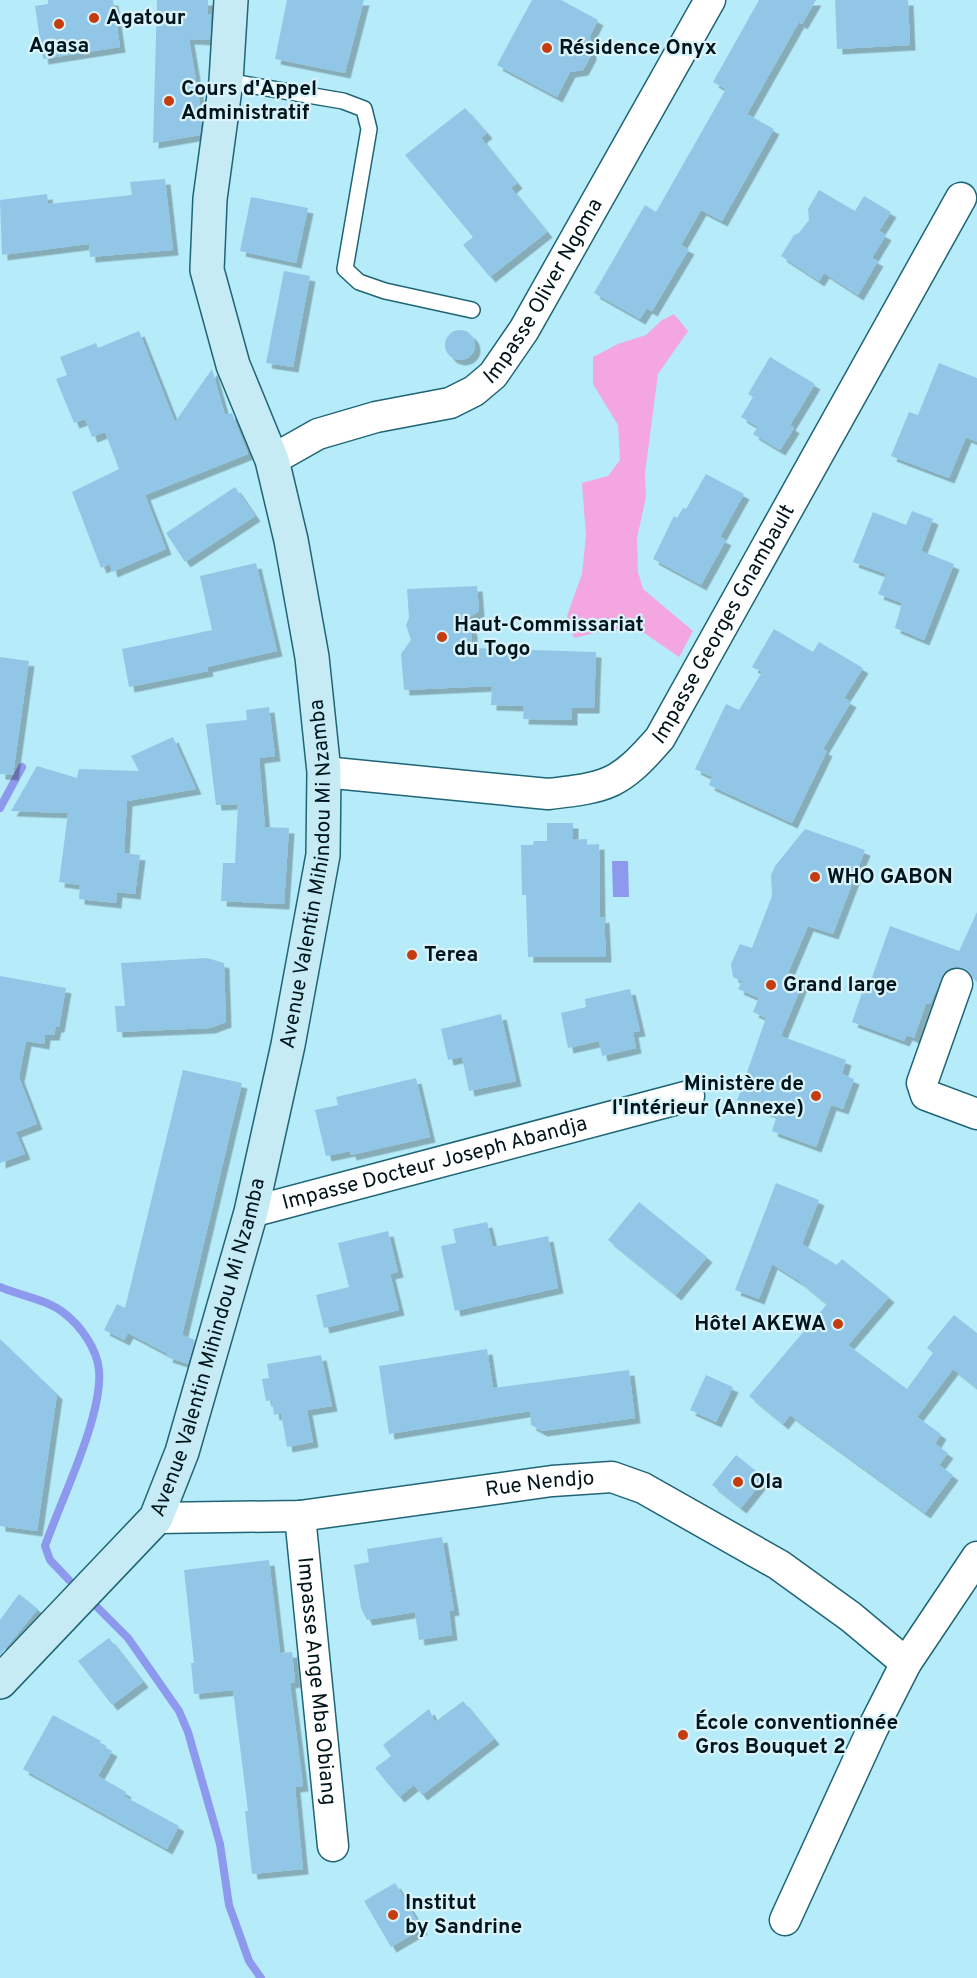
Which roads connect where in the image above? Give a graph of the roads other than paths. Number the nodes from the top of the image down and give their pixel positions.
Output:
1 (231, 0) edge
2 (710, 0) edge
3 (226, 81) junction
4 (961, 198) dead end
5 (472, 310) dead end
6 (272, 460) junction
7 (324, 772) junction
8 (957, 984) dead end
9 (689, 1096) dead end
10 (977, 1114) edge
11 (251, 1212) junction
12 (300, 1516) junction
13 (156, 1518) junction
14 (977, 1557) edge
15 (906, 1663) junction
16 (0, 1682) edge
17 (333, 1846) dead end
18 (785, 1920) dead end

1 - 3 street, Avenue Valentin Mihindou Mi Nzamba
2 - 6 street, Impasse Oliver Ngoma
3 - 5 lane
3 - 6 street, Avenue Valentin Mihindou Mi Nzamba
4 - 7 street, Impasse Georges Gnambault
6 - 7 street, Avenue Valentin Mihindou Mi Nzamba
7 - 11 street, Avenue Valentin Mihindou Mi Nzamba
8 - 10 street
9 - 11 street, Impasse Docteur Joseph Abandja
11 - 13 street, Avenue Valentin Mihindou Mi Nzamba
12 - 13 street, Rue Nendjo
12 - 15 street, Rue Nendjo
12 - 17 street, Impasse Ange Mba Obiang
13 - 16 street, Avenue Valentin Mihindou Mi Nzamba
14 - 15 street
15 - 18 street

